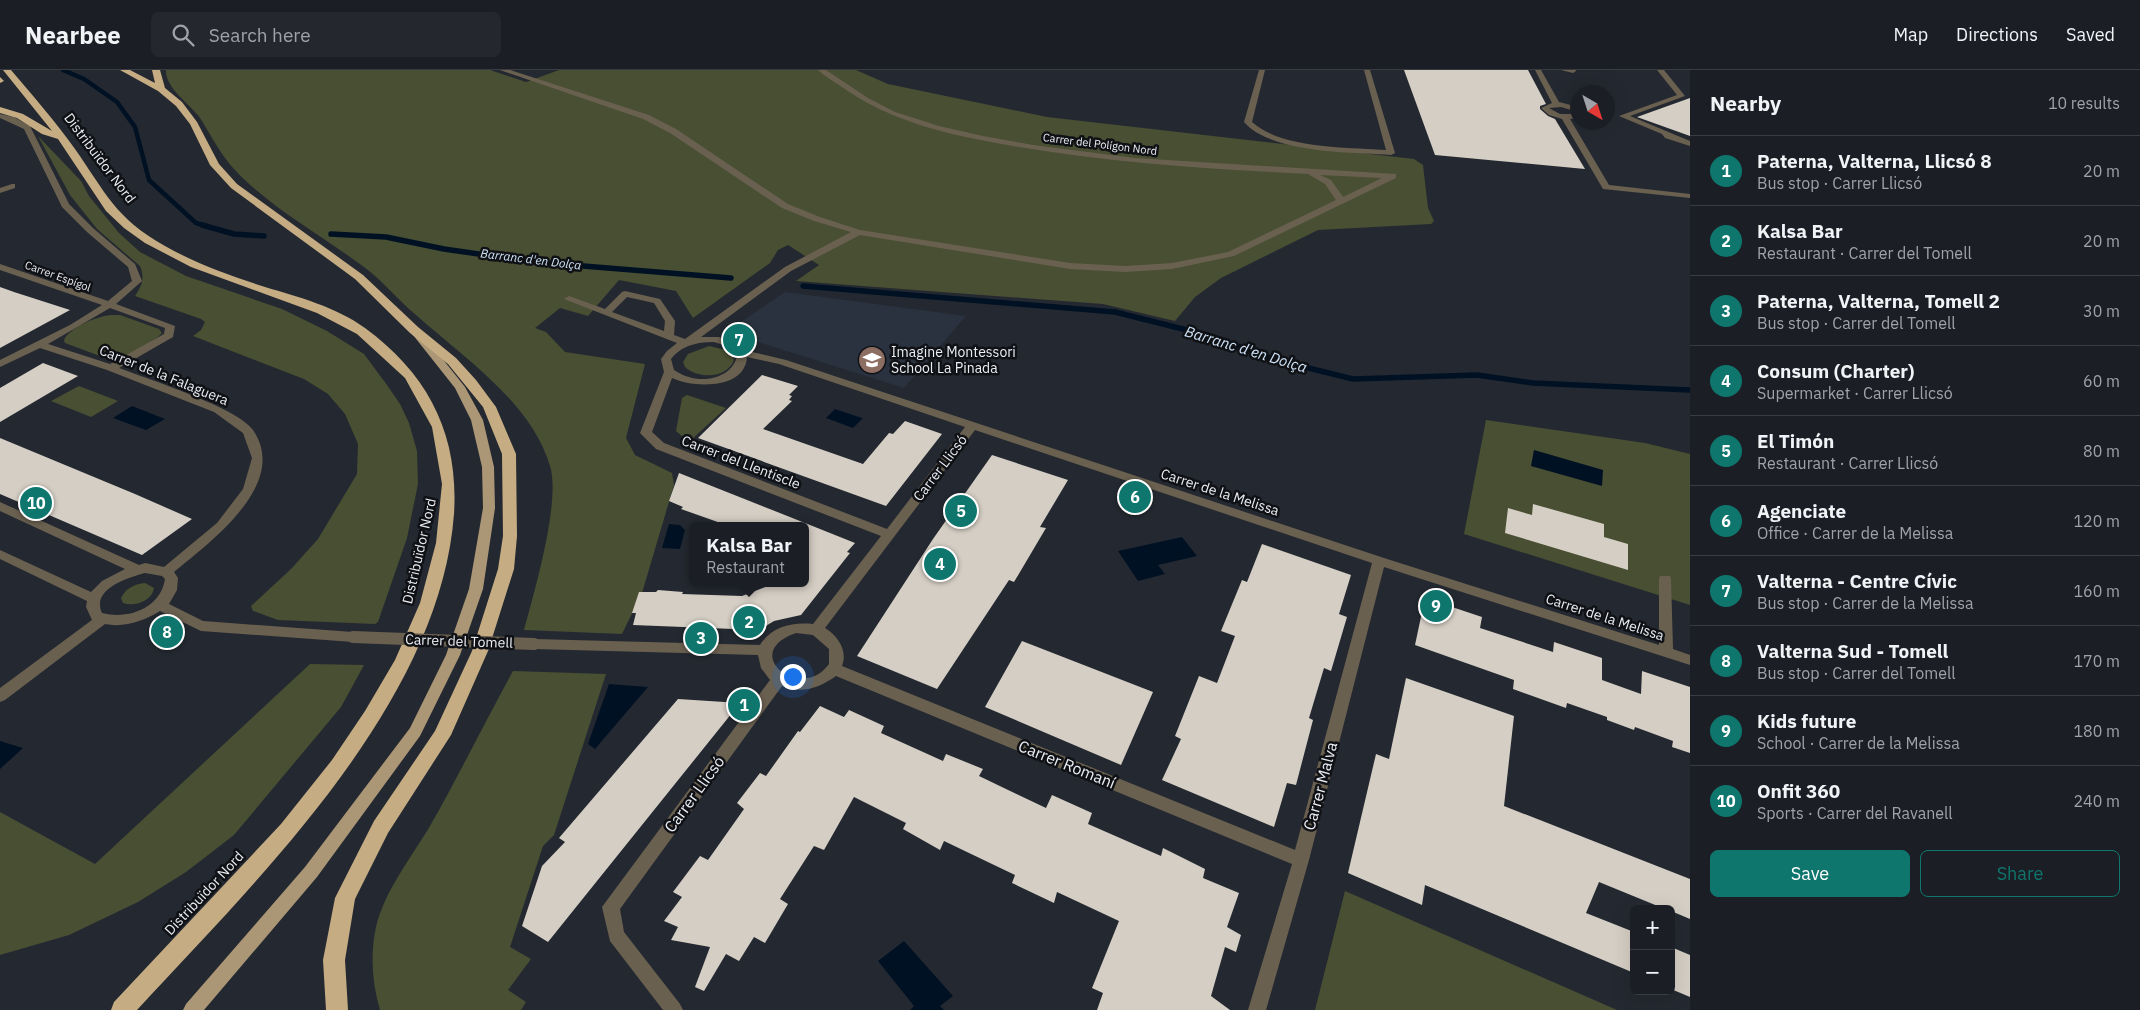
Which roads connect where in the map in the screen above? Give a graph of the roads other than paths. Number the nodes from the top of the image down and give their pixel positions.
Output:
1 (8, 70) edge
2 (124, 70) edge
3 (156, 70) edge
4 (503, 70) edge
5 (821, 70) edge
6 (1262, 70) edge
7 (1366, 70) edge
8 (1538, 70) edge
9 (1564, 70) edge
10 (1572, 70) edge
11 (1660, 70) edge
12 (161, 89) junction
13 (1557, 104) junction
14 (1570, 108) edge
15 (0, 110) edge
16 (0, 116) edge
17 (1564, 117) junction
18 (1570, 117) edge
19 (61, 138) junction
20 (1690, 142) edge
21 (1307, 172) junction
22 (12, 186) dead end
23 (0, 191) edge
24 (1690, 196) edge
25 (1341, 200) junction
26 (859, 232) junction
27 (1026, 249) dead end
28 (1021, 258) junction
29 (0, 267) edge
30 (569, 299) dead end
31 (109, 306) junction
32 (606, 313) junction
33 (718, 318) junction
34 (414, 330) junction
35 (670, 337) junction
36 (715, 340) junction
37 (686, 343) junction
38 (38, 344) junction
39 (742, 353) junction
40 (0, 364) edge
41 (111, 368) junction
42 (669, 372) junction
43 (972, 426) junction
44 (0, 506) edge
45 (890, 535) junction
46 (0, 554) edge
47 (1379, 561) junction
48 (138, 570) junction
49 (166, 572) junction
50 (1665, 580) dead end
51 (94, 599) junction
52 (159, 605) junction
53 (102, 619) junction
54 (816, 630) junction
55 (765, 650) junction
56 (1666, 652) junction
57 (1690, 660) edge
58 (834, 669) junction
59 (778, 680) junction
60 (0, 696) edge
61 (1301, 860) junction
62 (122, 1010) edge
63 (192, 1010) edge
64 (337, 1010) edge
65 (674, 1010) edge
66 (1258, 1010) edge

1 - 19 highway, Distribuïdor Nord
2 - 12 highway
3 - 12 highway
4 - 26 street
5 - 21 street, Carrer del Polígon Nord
6 - 7 street
8 - 13 street
9 - 10 street
11 - 20 street
12 - 34 highway
13 - 14 street
13 - 17 street
15 - 19 highway
16 - 31 street
17 - 18 street
17 - 24 street
19 - 62 highway, Distribuïdor Nord
21 - 25 street
21 - 25 street, Carrer del Polígon Nord
22 - 23 street
25 - 28 street
26 - 28 street
26 - 33 street
27 - 28 street
29 - 31 street, Carrer Espígol
30 - 32 street
31 - 38 street
31 - 41 street, Carrer Espígol
32 - 35 street
32 - 35 street
33 - 36 street
33 - 37 street
34 - 63 main road
34 - 64 highway
35 - 37 street
36 - 37 street
36 - 39 street, Carrer de la Melissa
37 - 42 street
38 - 40 street
38 - 41 street, Carrer de la Falaguera
39 - 42 street
39 - 43 street, Carrer de la Melissa
41 - 49 street, Carrer de la Falaguera
42 - 45 street, Carrer del Llentiscle
43 - 45 street, Carrer Llicsó
43 - 47 street, Carrer de la Melissa
44 - 48 street
45 - 54 street, Carrer Llicsó
46 - 51 street
47 - 56 street, Carrer de la Melissa
47 - 61 street, Carrer Malva
48 - 49 street
48 - 51 street
49 - 52 street
50 - 56 street
51 - 53 street
52 - 53 street
52 - 55 street, Carrer del Tomell, bridge
53 - 60 street
54 - 55 street
54 - 58 street
55 - 59 street
56 - 57 street, Carrer de la Melissa
58 - 59 street
58 - 61 street, Carrer Romaní
59 - 65 street, Carrer Llicsó
61 - 66 street, Carrer Malva

